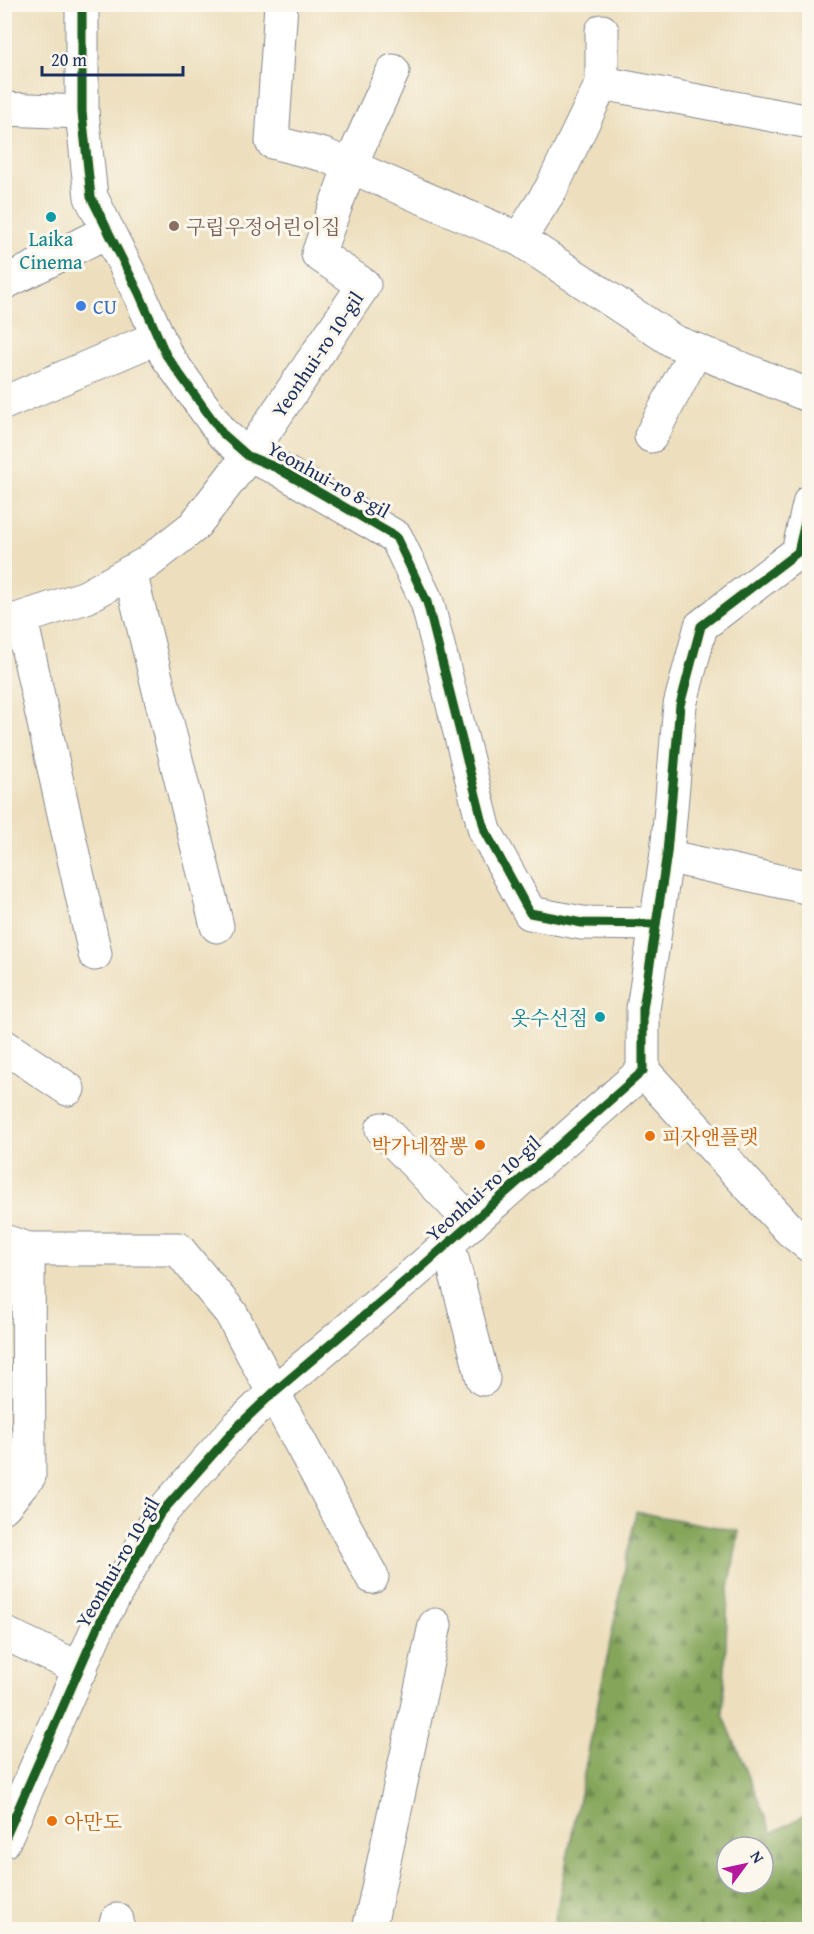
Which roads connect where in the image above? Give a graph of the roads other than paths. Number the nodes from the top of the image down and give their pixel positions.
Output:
1 (82, 4) edge
2 (281, 4) edge
3 (602, 31) dead end
4 (393, 71) dead end
5 (602, 83) junction
6 (4, 110) edge
7 (82, 112) junction
8 (810, 122) edge
9 (350, 166) junction
10 (108, 231) junction
11 (519, 239) junction
12 (4, 283) edge
13 (158, 337) junction
14 (696, 350) junction
15 (810, 396) edge
16 (4, 403) edge
17 (651, 436) dead end
18 (248, 456) junction
19 (810, 501) edge
20 (804, 554) edge
21 (130, 572) junction
22 (13, 622) edge
23 (667, 853) junction
24 (810, 888) edge
25 (656, 924) junction
26 (217, 926) dead end
27 (95, 954) dead end
28 (4, 1046) edge
29 (643, 1071) junction
30 (68, 1089) dead end
31 (382, 1129) dead end
32 (460, 1233) junction
33 (16, 1245) edge
34 (810, 1246) edge
35 (483, 1379) dead end
36 (273, 1393) junction
37 (4, 1506) edge
38 (372, 1577) dead end
39 (435, 1625) dead end
40 (4, 1633) edge
41 (81, 1669) junction
42 (5, 1836) edge
43 (369, 1929) edge

1 - 7 street, Yeonhui-ro 8-gil
2 - 9 street
3 - 5 street
4 - 9 street, Yeonhui-ro 10-gil
5 - 8 street
5 - 11 street
6 - 7 street
7 - 10 street, Yeonhui-ro 8-gil
9 - 11 street
9 - 18 street, Yeonhui-ro 10-gil
10 - 12 street
10 - 13 street, Yeonhui-ro 8-gil
11 - 14 street
13 - 16 street
13 - 18 street, Yeonhui-ro 8-gil
14 - 15 street
14 - 17 street
18 - 21 street, Yeonhui-ro 8-gil
18 - 25 street, Yeonhui-ro 8-gil
19 - 20 street
20 - 23 street
21 - 22 street, Yeonhui-ro 8-gil
21 - 26 street
22 - 27 street
23 - 24 street
23 - 25 street
25 - 29 street
28 - 30 street
29 - 32 street, Yeonhui-ro 10-gil
29 - 34 street
31 - 32 street
32 - 35 street
32 - 36 street, Yeonhui-ro 10-gil
33 - 36 street
33 - 37 street
36 - 38 street
36 - 41 street, Yeonhui-ro 10-gil
39 - 43 street
40 - 41 street
41 - 42 street, Yeonhui-ro 10-gil

